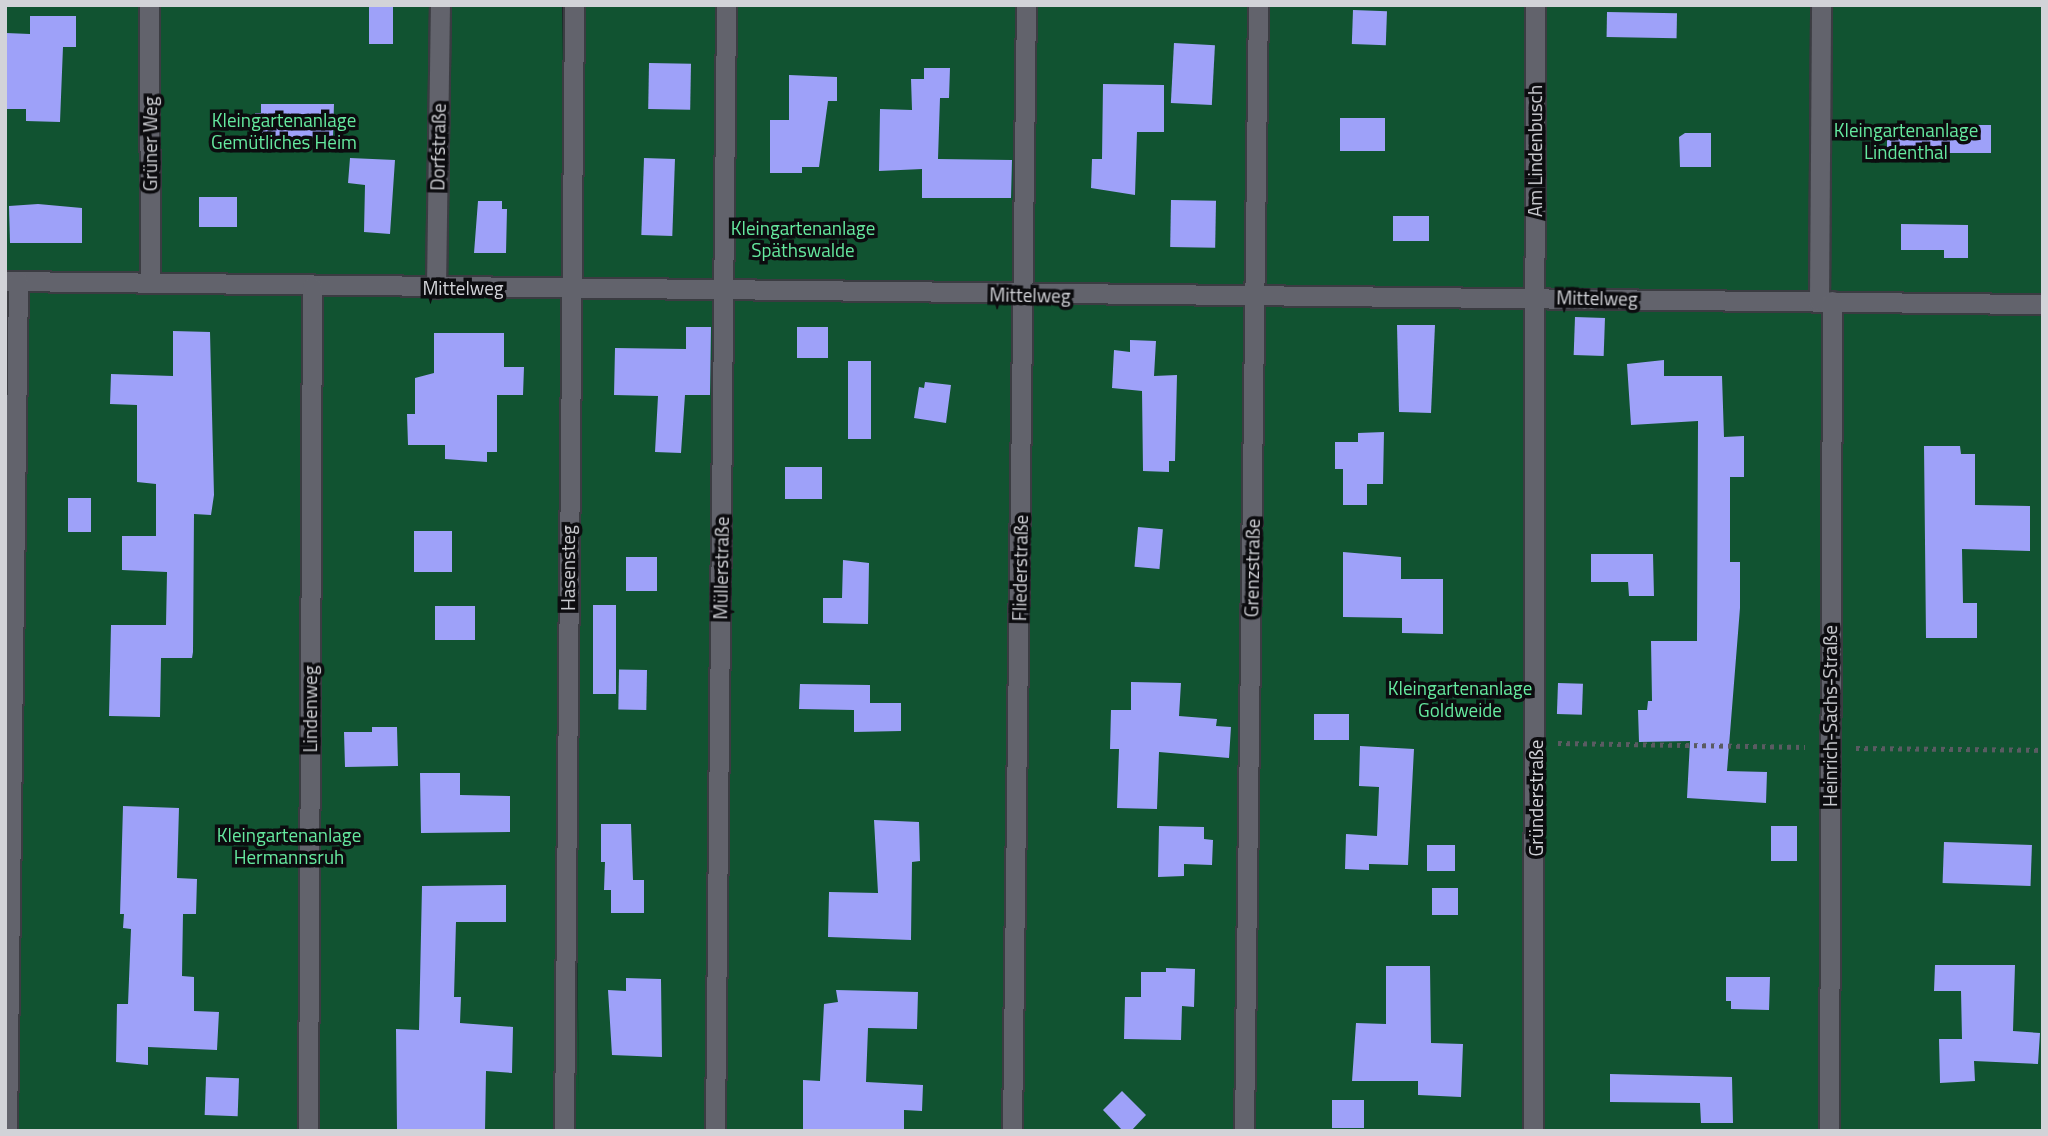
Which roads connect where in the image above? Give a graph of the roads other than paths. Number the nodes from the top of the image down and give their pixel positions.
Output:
1 (149, 5) edge
2 (440, 5) edge
3 (573, 5) edge
4 (726, 5) edge
5 (1026, 5) edge
6 (1258, 5) edge
7 (1535, 5) edge
8 (1821, 5) edge
9 (12, 281) edge
10 (150, 282) junction
11 (312, 287) junction
12 (436, 288) junction
13 (570, 289) junction
14 (723, 291) junction
15 (1024, 295) junction
16 (1256, 297) junction
17 (1535, 297) junction
18 (1825, 301) junction
19 (2043, 304) edge
20 (7, 1131) edge
21 (308, 1131) edge
22 (564, 1131) edge
23 (715, 1131) edge
24 (1012, 1131) edge
25 (1244, 1131) edge
26 (1533, 1131) edge
27 (1829, 1131) edge

1 - 10 lane, Grüner Weg
2 - 12 lane, Dorfstraße
3 - 13 lane, Hasensteg
4 - 14 lane, Müllerstraße
5 - 15 lane, Fliederstraße
6 - 16 lane, Grenzstraße
7 - 17 lane, Am Lindenbusch
8 - 18 lane, Heinrich-Sachs-Straße
9 - 10 lane, Mittelweg
9 - 20 lane, Mittelweg
10 - 11 lane, Mittelweg
11 - 12 lane, Mittelweg
11 - 21 lane, Lindenweg
12 - 13 lane, Mittelweg
13 - 14 lane, Mittelweg
13 - 22 lane, Hasensteg
14 - 15 lane, Mittelweg
14 - 23 lane, Müllerstraße
15 - 16 lane, Mittelweg
15 - 24 lane, Fliederstraße
16 - 17 lane, Mittelweg
16 - 25 lane, Grenzstraße
17 - 18 lane, Mittelweg
17 - 26 lane, Gründerstraße
18 - 19 lane, Mittelweg
18 - 27 lane, Heinrich-Sachs-Straße

